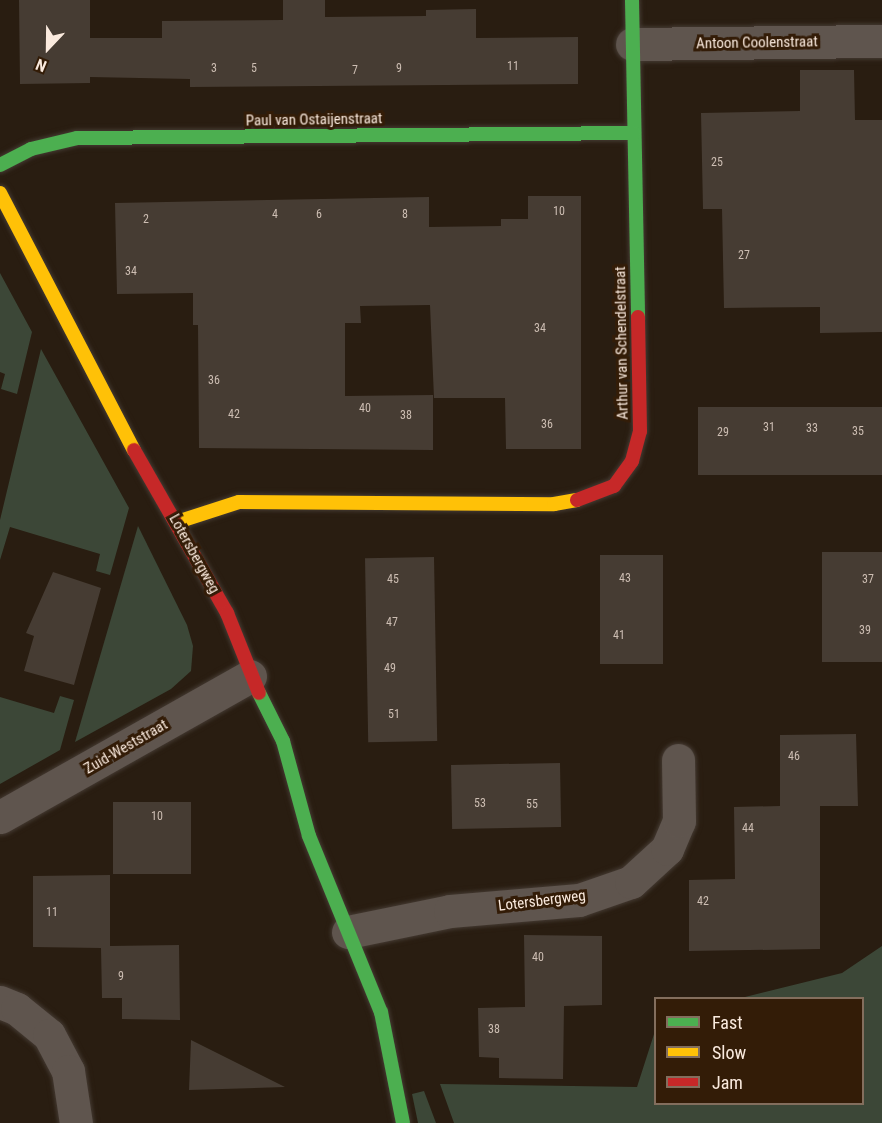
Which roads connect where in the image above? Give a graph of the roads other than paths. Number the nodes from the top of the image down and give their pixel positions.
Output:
1 (632, 0) edge
2 (882, 41) edge
3 (633, 44) junction
4 (634, 133) junction
5 (0, 165) edge
6 (0, 193) edge
7 (177, 522) junction
8 (250, 676) junction
9 (678, 760) dead end
10 (0, 817) edge
11 (348, 932) junction
12 (0, 1002) edge
13 (76, 1123) edge
14 (403, 1123) edge

1 - 3 street, Arthur van Schendelstraat
2 - 3 street, Antoon Coolenstraat
3 - 4 street, Arthur van Schendelstraat
4 - 5 street, Paul van Ostaijenstraat
4 - 7 street, Arthur van Schendelstraat
6 - 7 street, Lotersbergweg
7 - 8 street, Lotersbergweg
8 - 10 street, Zuid-Weststraat
8 - 11 street, Lotersbergweg
9 - 11 street, Lotersbergweg
11 - 14 street, Lotersbergweg
12 - 13 street

